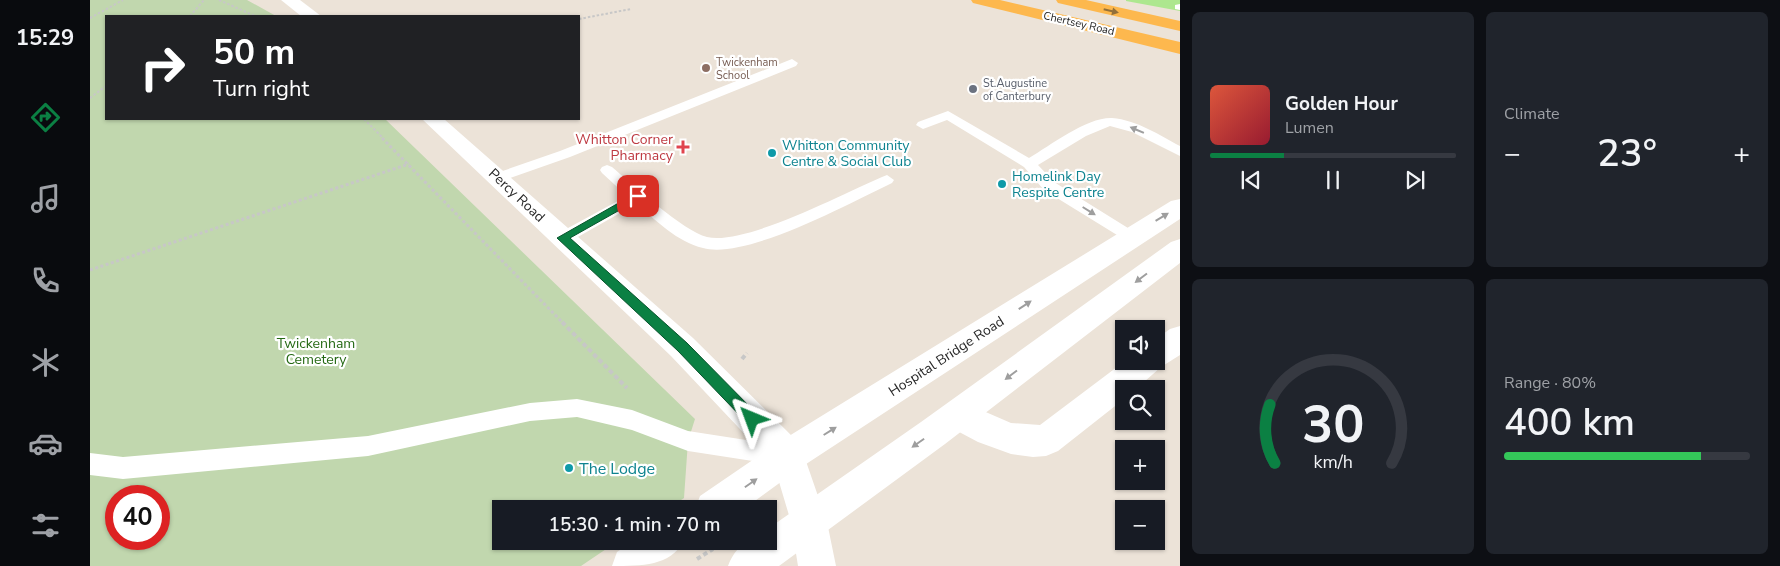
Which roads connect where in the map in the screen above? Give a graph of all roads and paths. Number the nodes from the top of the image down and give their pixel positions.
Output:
1 (123, 0) edge
2 (204, 0) edge
3 (219, 0) edge
4 (289, 0) edge
5 (979, 0) edge
6 (1064, 0) edge
7 (631, 9) dead end
8 (191, 15) edge
9 (253, 15) edge
10 (311, 15) edge
11 (90, 18) edge
12 (580, 18) edge
13 (1180, 26) edge
14 (1180, 48) edge
15 (792, 63) dead end
16 (105, 87) edge
17 (90, 98) edge
18 (365, 120) edge
19 (433, 120) edge
20 (923, 125) dead end
21 (1180, 152) edge
22 (409, 164) junction
23 (1029, 164) junction
24 (607, 170) dead end
25 (499, 177) junction
26 (887, 180) dead end
27 (638, 196) junction
28 (1180, 207) edge
29 (1130, 237) junction
30 (562, 238) junction
31 (1180, 249) edge
32 (90, 270) edge
33 (1180, 338) edge
34 (1165, 349) edge
35 (1137, 370) edge
36 (958, 415) junction
37 (632, 420) junction
38 (788, 456) junction
39 (90, 464) edge
40 (726, 500) edge
41 (808, 522) junction
42 (696, 550) edge
43 (678, 553) edge
44 (631, 566) edge
45 (747, 566) edge
46 (817, 566) edge

1 - 11 path
2 - 8 path
3 - 9 path
4 - 10 main road
5 - 14 highway, Chertsey Road
6 -> 13 highway, Chertsey Road
7 - 12 path
15 - 25 lane
16 - 17 path
18 - 22 path
19 - 25 main road, Percy Road
20 - 23 lane
21 -> 23 lane
22 - 32 path
22 - 37 path
23 -> 29 lane
24 - 27 lane
25 - 30 main road, Percy Road
26 - 27 lane
27 - 30 lane
29 -> 28 main road, Hospital Bridge Road
38 -> 29 main road, Hospital Bridge Road
30 - 38 main road, Percy Road
31 -> 36 main road
33 - 34 main road
35 - 36 main road
36 -> 41 main road
37 - 38 lane
37 - 39 lane
40 -> 38 main road, Hospital Bridge Road
38 - 41 main road, Percy Road
41 - 45 main road
41 - 46 main road, Percy Road
42 - 43 path
43 - 44 main road

